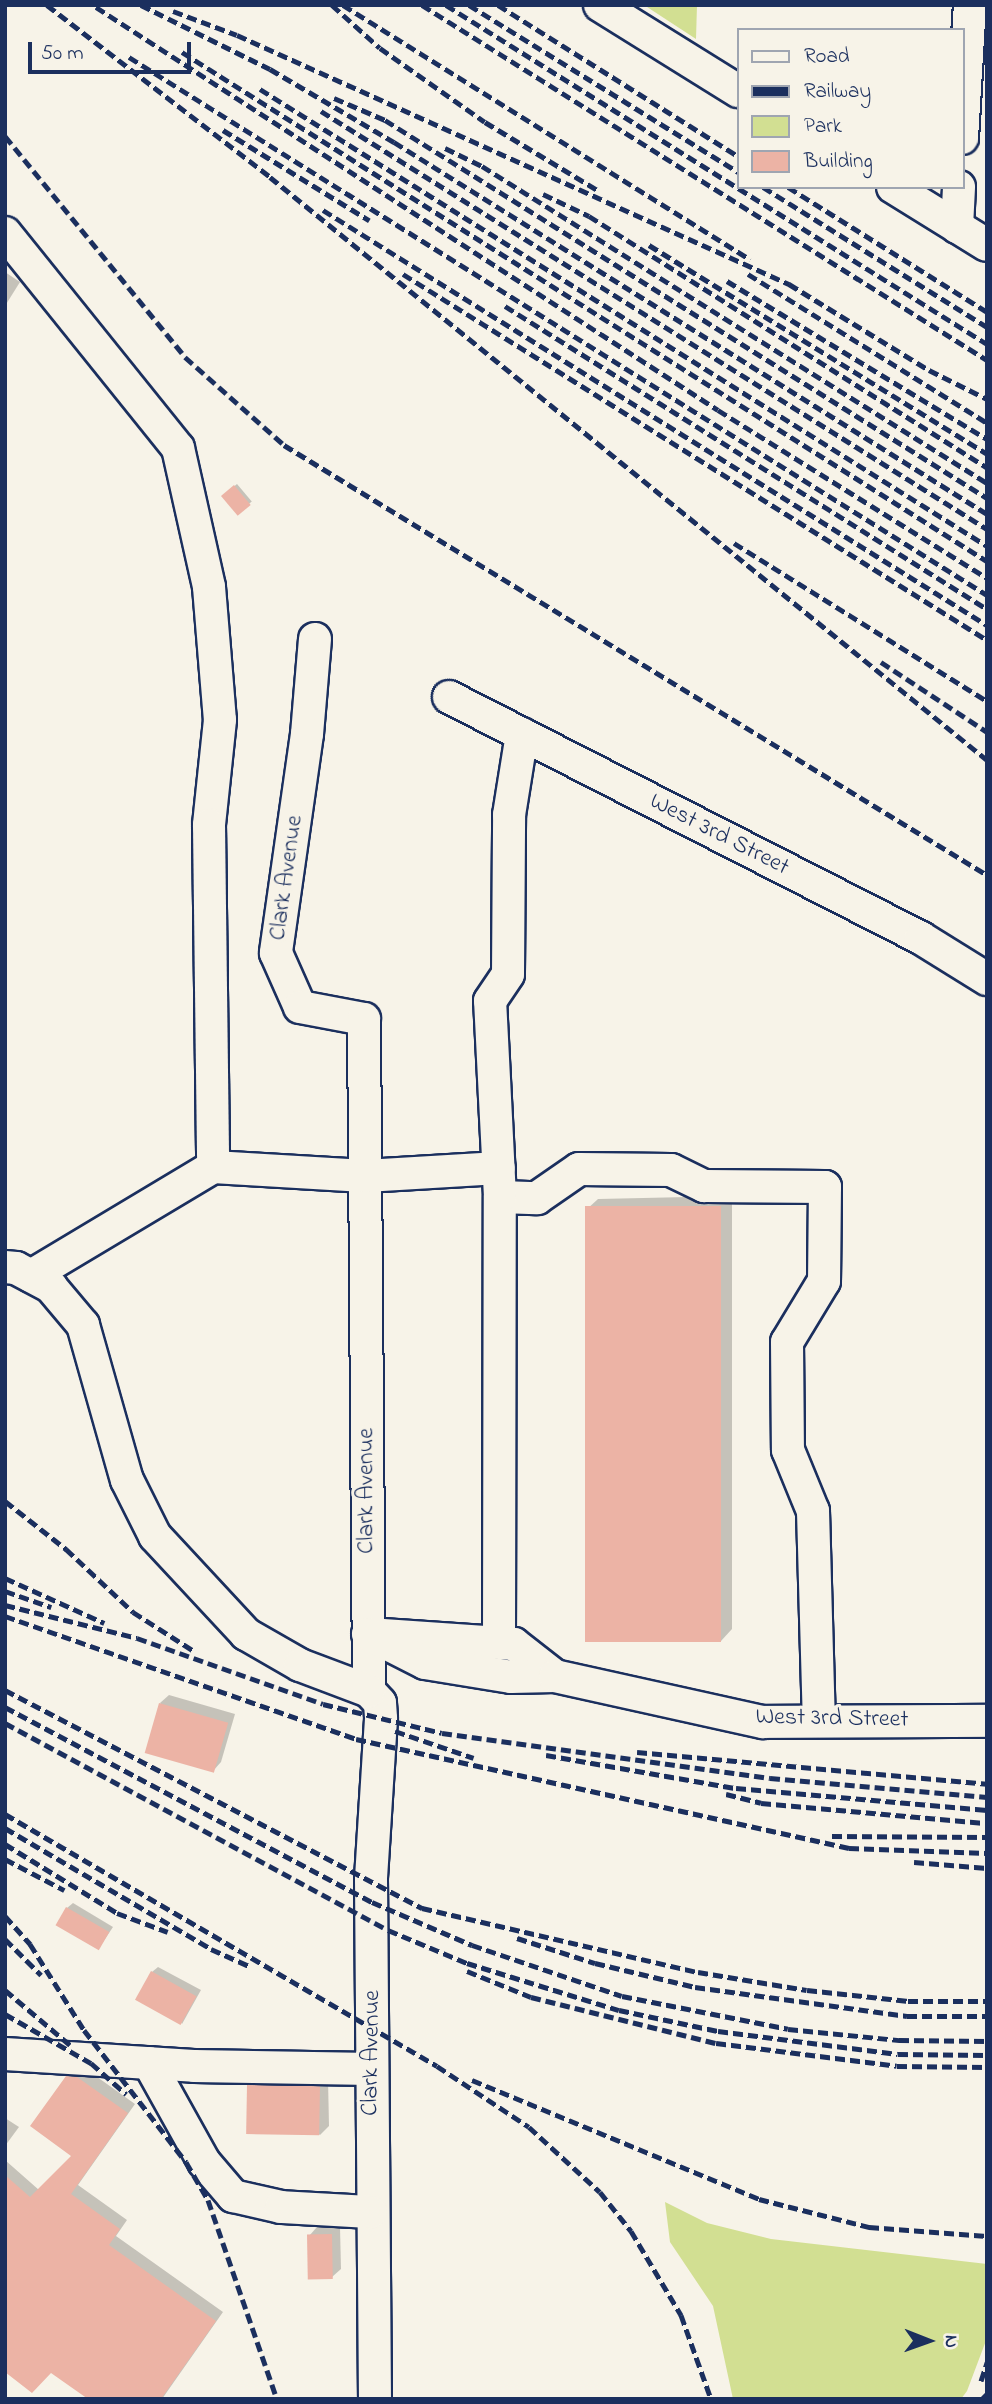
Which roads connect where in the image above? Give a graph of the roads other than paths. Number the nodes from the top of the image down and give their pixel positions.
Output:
1 (600, 5) edge
2 (970, 5) edge
3 (736, 90) edge
4 (964, 105) edge
5 (897, 189) edge
6 (960, 189) edge
7 (957, 227) junction
8 (5, 233) edge
9 (987, 245) edge
10 (315, 639) dead end
11 (449, 697) dead end
12 (522, 734) junction
13 (987, 979) edge
14 (213, 1167) junction
15 (365, 1176) junction
16 (499, 1183) junction
17 (18, 1272) edge
18 (368, 1634) junction
19 (499, 1642) junction
20 (555, 1676) junction
21 (369, 1691) junction
22 (819, 1721) junction
23 (987, 1721) edge
24 (5, 2054) edge
25 (149, 2063) junction
26 (372, 2069) junction
27 (371, 2212) junction
28 (375, 2399) edge

1 - 3 street
2 - 4 street
5 - 7 street
6 - 7 street
7 - 9 street
8 - 14 street
10 - 15 street, Clark Avenue
11 - 12 street, West 3rd Street
12 - 13 street, West 3rd Street
12 - 16 street
14 - 15 street
14 - 17 street
15 - 16 street
15 - 18 street, Clark Avenue
16 - 19 street
16 - 22 street
17 - 21 street
18 - 19 street, West 3rd Street
18 - 20 street, West 3rd Street
18 - 21 street, Clark Avenue
19 - 20 street, West 3rd Street
20 - 22 street, West 3rd Street
21 - 26 street, Clark Avenue
22 - 23 street, West 3rd Street
24 - 25 street
25 - 26 street
25 - 27 street
26 - 27 street, Clark Avenue
27 - 28 street, Clark Avenue

